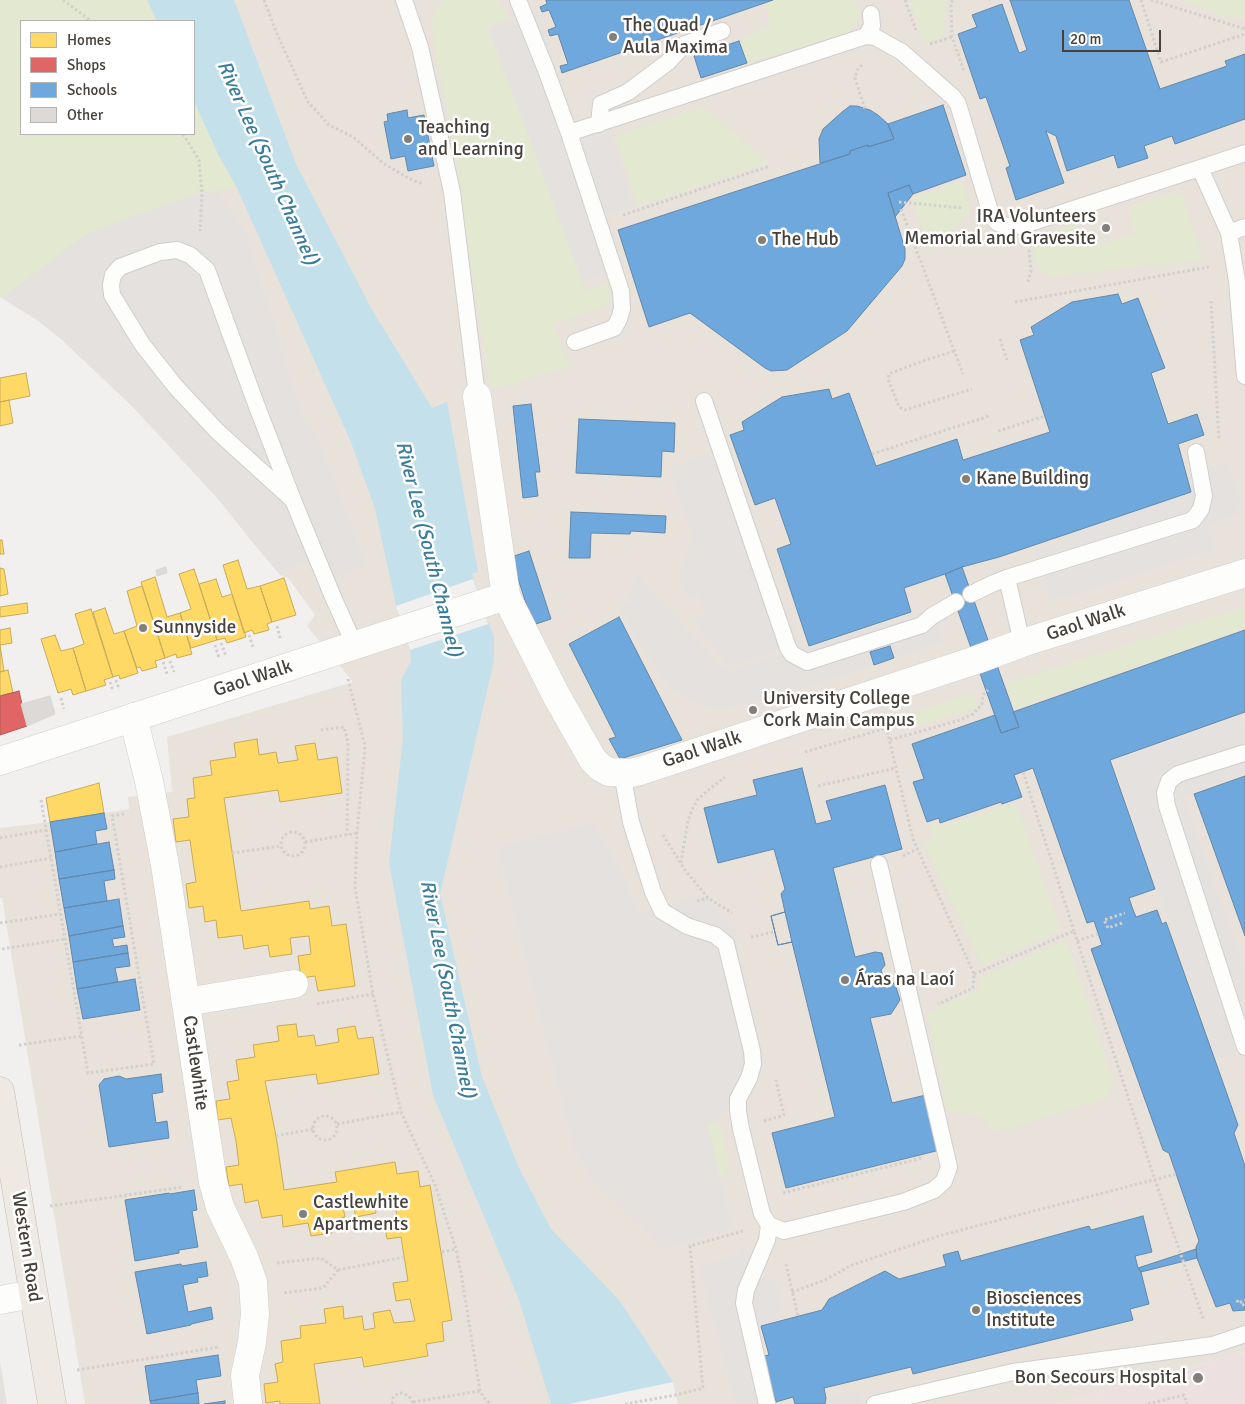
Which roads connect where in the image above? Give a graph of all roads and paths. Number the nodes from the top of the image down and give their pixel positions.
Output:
1 (63, 0) edge
2 (264, 0) edge
3 (404, 0) edge
4 (518, 0) edge
5 (906, 0) edge
6 (1141, 0) edge
7 (1151, 0) edge
8 (871, 14) dead end
9 (90, 20) edge
10 (1245, 29) edge
11 (722, 31) dead end
12 (1245, 34) edge
13 (866, 36) junction
14 (918, 37) dead end
15 (952, 37) dead end
16 (929, 44) dead end
17 (862, 64) dead end
18 (865, 109) dead end
19 (599, 124) junction
20 (569, 133) junction
21 (185, 135) edge
22 (1245, 153) edge
23 (770, 166) dead end
24 (1200, 168) junction
25 (425, 184) dead end
26 (899, 202) dead end
27 (971, 208) dead end
28 (901, 209) dead end
29 (599, 224) junction
30 (1245, 228) edge
31 (1228, 233) junction
32 (1027, 243) dead end
33 (1209, 267) dead end
34 (207, 270) junction
35 (1028, 282) dead end
36 (1210, 296) dead end
37 (1015, 302) dead end
38 (1000, 339) dead end
39 (575, 342) dead end
40 (954, 351) junction
41 (1007, 360) dead end
42 (963, 374) dead end
43 (1245, 376) edge
44 (972, 389) dead end
45 (477, 396) joint
46 (704, 401) dead end
47 (989, 416) dead end
48 (1045, 416) dead end
49 (998, 431) dead end
50 (1218, 438) dead end
51 (1196, 452) dead end
52 (872, 454) dead end
53 (293, 500) junction
54 (1245, 572) edge
55 (1007, 578) junction
56 (971, 594) dead end
57 (494, 600) junction
58 (956, 602) dead end
59 (277, 626) dead end
60 (249, 635) dead end
61 (281, 642) dead end
62 (222, 643) dead end
63 (1022, 643) junction
64 (215, 644) dead end
65 (355, 646) junction
66 (254, 652) dead end
67 (227, 660) dead end
68 (170, 661) dead end
69 (163, 662) dead end
70 (221, 663) dead end
71 (347, 676) dead end
72 (176, 678) dead end
73 (169, 680) dead end
74 (993, 685) dead end
75 (134, 717) junction
76 (885, 720) dead end
77 (886, 728) junction
78 (321, 730) dead end
79 (890, 740) junction
80 (808, 751) dead end
81 (1244, 753) dead end
82 (0, 761) edge
83 (896, 768) junction
84 (1023, 772) dead end
85 (622, 773) junction
86 (723, 778) dead end
87 (818, 786) dead end
88 (41, 800) dead end
89 (154, 809) junction
90 (46, 830) junction
91 (357, 833) junction
92 (347, 834) junction
93 (0, 838) edge
94 (305, 842) junction
95 (281, 846) junction
96 (232, 853) dead end
97 (51, 858) junction
98 (681, 863) dead end
99 (879, 864) dead end
100 (0, 867) edge
101 (1125, 912) dead end
102 (60, 914) junction
103 (1122, 922) dead end
104 (0, 924) edge
105 (1074, 931) junction
106 (774, 932) dead end
107 (1098, 934) dead end
108 (750, 938) dead end
109 (65, 939) junction
110 (1077, 941) junction
111 (2, 950) dead end
112 (974, 974) junction
113 (294, 984) dead end
114 (186, 1002) junction
115 (914, 1015) junction
116 (82, 1036) junction
117 (19, 1045) dead end
118 (1245, 1047) edge
119 (0, 1091) edge
120 (401, 1112) junction
121 (337, 1124) junction
122 (313, 1129) junction
123 (276, 1136) dead end
124 (946, 1152) junction
125 (1176, 1174) dead end
126 (1155, 1180) junction
127 (213, 1182) junction
128 (778, 1195) dead end
129 (46, 1207) dead end
130 (769, 1225) junction
131 (743, 1231) dead end
132 (456, 1249) junction
133 (442, 1252) dead end
134 (404, 1257) dead end
135 (785, 1258) dead end
136 (338, 1270) dead end
137 (792, 1292) junction
138 (33, 1294) junction
139 (0, 1300) edge
140 (1238, 1300) dead end
141 (1244, 1303) edge
142 (798, 1316) dead end
143 (1245, 1334) edge
144 (252, 1342) junction
145 (1213, 1345) junction
146 (74, 1370) dead end
147 (480, 1391) junction
148 (413, 1403) edge
149 (52, 1404) edge
150 (248, 1404) edge
151 (392, 1404) edge
152 (492, 1404) edge
153 (624, 1404) edge
154 (767, 1404) edge
155 (875, 1404) edge
156 (1148, 1404) edge
157 (1186, 1404) edge

1 - 9 path
2 - 25 path
3 - 45 lane
4 - 20 lane
5 - 14 path
6 - 12 path
7 - 10 path
8 - 13 lane
11 - 19 lane
13 - 19 lane
13 - 24 lane
15 - 16 path
17 - 18 path
19 - 20 lane
20 - 29 lane
21 - 34 path
22 - 24 lane
23 - 29 path
24 - 31 lane
26 - 27 path
28 - 40 path
29 - 39 lane
30 - 31 lane
31 - 43 lane
32 - 35 path
33 - 37 path
34 - 53 lane
34 - 53 lane
36 - 50 path
38 - 41 path
40 - 42 path
40 - 44 path
45 - 57 street, Gaol Walk
46 - 58 lane
47 - 52 path
48 - 49 path
51 - 55 lane
53 - 65 lane
54 - 63 street, Gaol Walk
55 - 56 lane
55 - 63 lane
57 - 65 street, Gaol Walk
57 - 85 street, Gaol Walk
59 - 61 path
60 - 66 path
62 - 67 path
63 - 85 street, Gaol Walk
64 - 70 path
65 - 75 street, Gaol Walk
68 - 72 path
69 - 73 path
71 - 91 path
74 - 79 path
75 - 82 street, Gaol Walk
75 - 89 street, Castlewhite
76 - 77 path
77 - 79 path
77 - 80 path
78 - 92 path
79 - 83 path
81 - 118 lane
83 - 87 path
83 - 112 path
84 - 105 path
85 - 130 lane
86 - 98 path
88 - 90 path
89 - 114 street, Castlewhite
89 - 116 path
90 - 93 path
90 - 97 path
91 - 92 path
91 - 120 path
92 - 94 path
94 - 95 path
94 - 95 path
95 - 96 path
97 - 100 path
97 - 102 path
99 - 115 lane
101 - 103 path
102 - 104 path
102 - 109 path
105 - 110 path
105 - 112 path
106 - 108 path
107 - 110 path
109 - 111 path
109 - 116 path
110 - 126 path
112 - 115 path
113 - 114 street
114 - 127 street, Castlewhite
115 - 124 lane
116 - 117 path
119 - 138 highway, Western Road
120 - 121 path
120 - 132 path
121 - 122 path
121 - 122 path
122 - 123 path
124 - 128 path
124 - 130 lane
125 - 126 path
126 - 137 path
126 - 145 path
127 - 129 path
127 - 144 street, Castlewhite
130 - 154 lane
131 - 153 path
132 - 133 path
132 - 147 path
134 - 136 path
135 - 137 path
137 - 142 path
138 - 139 street
138 - 149 highway, Western Road
140 - 141 path
143 - 145 lane
144 - 146 path
144 - 150 street, Castlewhite
145 - 155 lane
147 - 148 path
147 - 152 path
148 - 151 path
156 - 157 path

